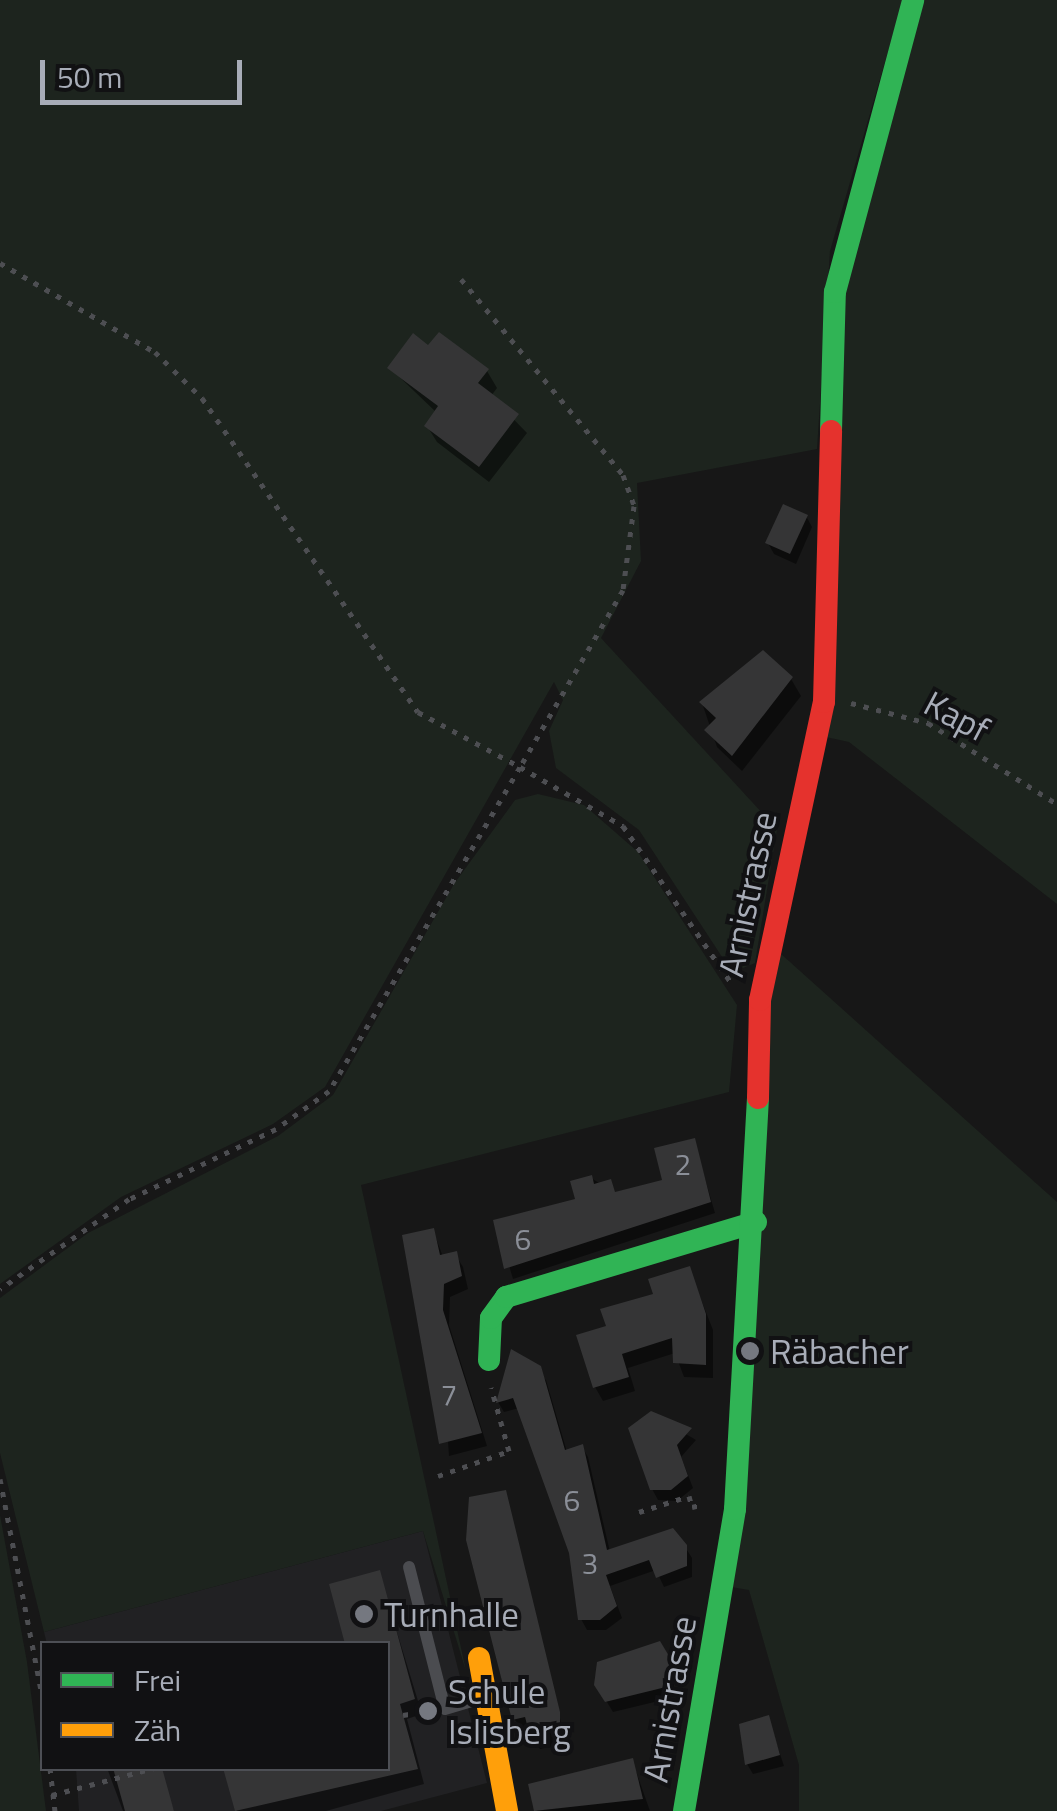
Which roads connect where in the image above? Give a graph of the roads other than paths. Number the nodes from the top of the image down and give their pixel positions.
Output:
1 (912, 0) edge
2 (756, 1222) junction
3 (489, 1360) road end
4 (409, 1567) dead end
5 (479, 1658) dead end
6 (488, 1696) junction
7 (507, 1811) edge
8 (684, 1811) edge

1 - 2 street, Arnistrasse
2 - 3 street
2 - 8 street, Arnistrasse
4 - 6 lane
5 - 6 street
6 - 7 street

